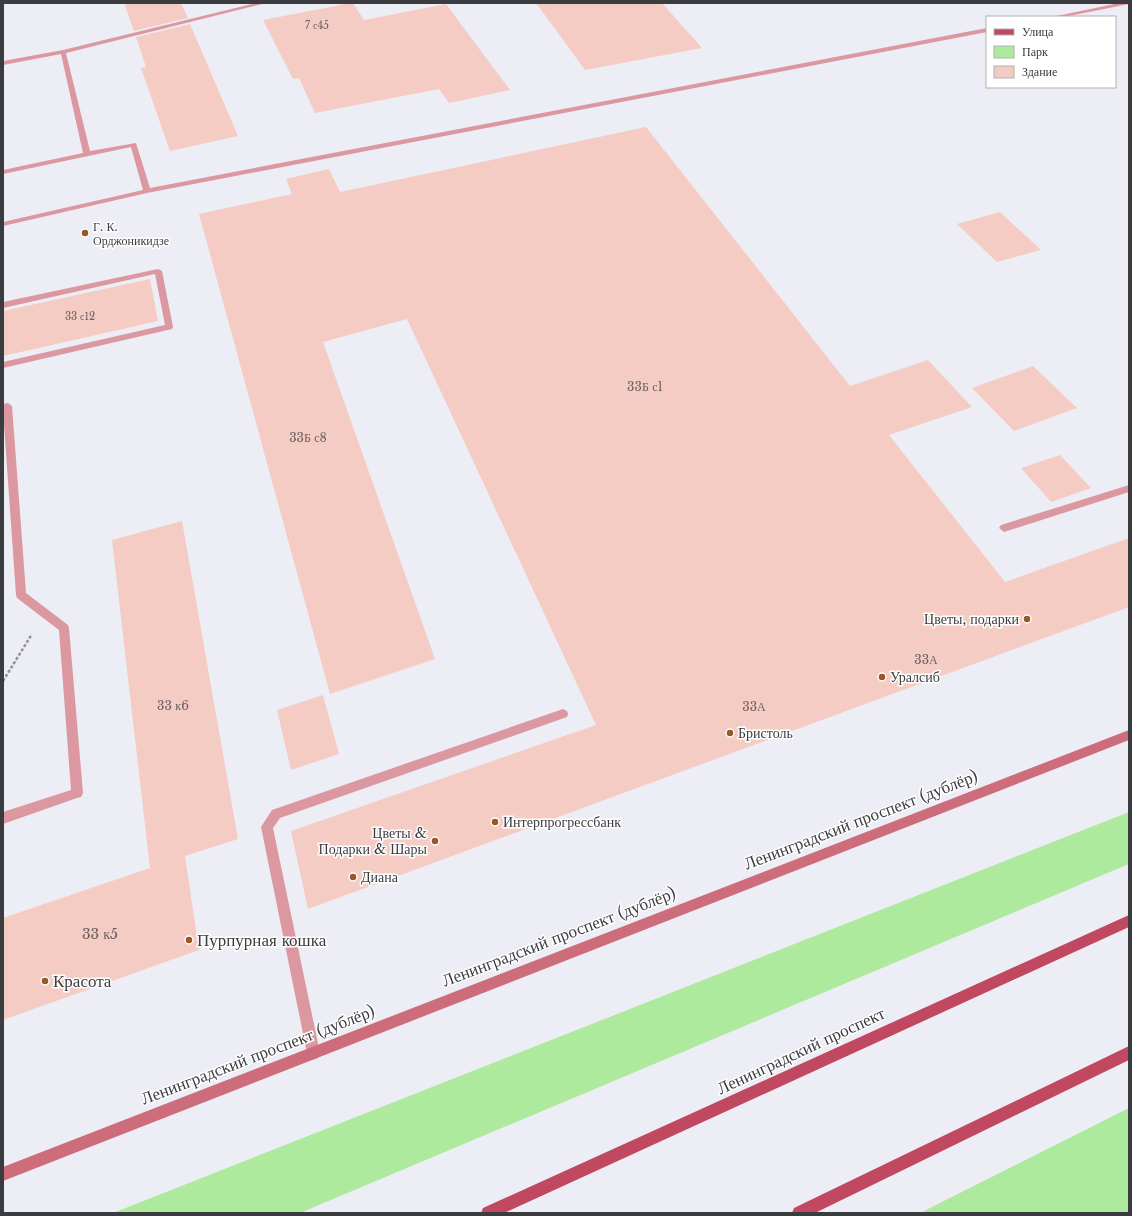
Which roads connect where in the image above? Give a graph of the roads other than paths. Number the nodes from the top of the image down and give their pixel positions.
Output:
1 (263, 3) edge
2 (1128, 3) edge
3 (1060, 16) edge
4 (986, 30) edge
5 (63, 52) junction
6 (3, 63) edge
7 (87, 154) junction
8 (3, 172) edge
9 (147, 191) junction
10 (3, 224) edge
11 (3, 305) edge
12 (3, 365) edge
13 (3, 408) edge
14 (1129, 488) edge
15 (1004, 528) dead end
16 (563, 714) dead end
17 (1129, 735) edge
18 (3, 818) edge
19 (1129, 921) edge
20 (313, 1052) junction
21 (1129, 1053) edge
22 (3, 1174) edge
23 (488, 1213) edge
24 (799, 1213) edge

1 - 5 lane
2 - 3 lane
4 - 9 lane
5 - 6 lane
5 - 7 lane
7 - 8 lane
7 - 9 lane
9 - 10 lane
11 - 12 lane
13 - 18 lane
14 - 15 lane
16 - 20 lane
17 - 20 main road, Ленинградский проспект (дублёр)
19 - 23 main road, Ленинградский проспект
20 - 22 main road, Ленинградский проспект (дублёр)
21 - 24 main road

